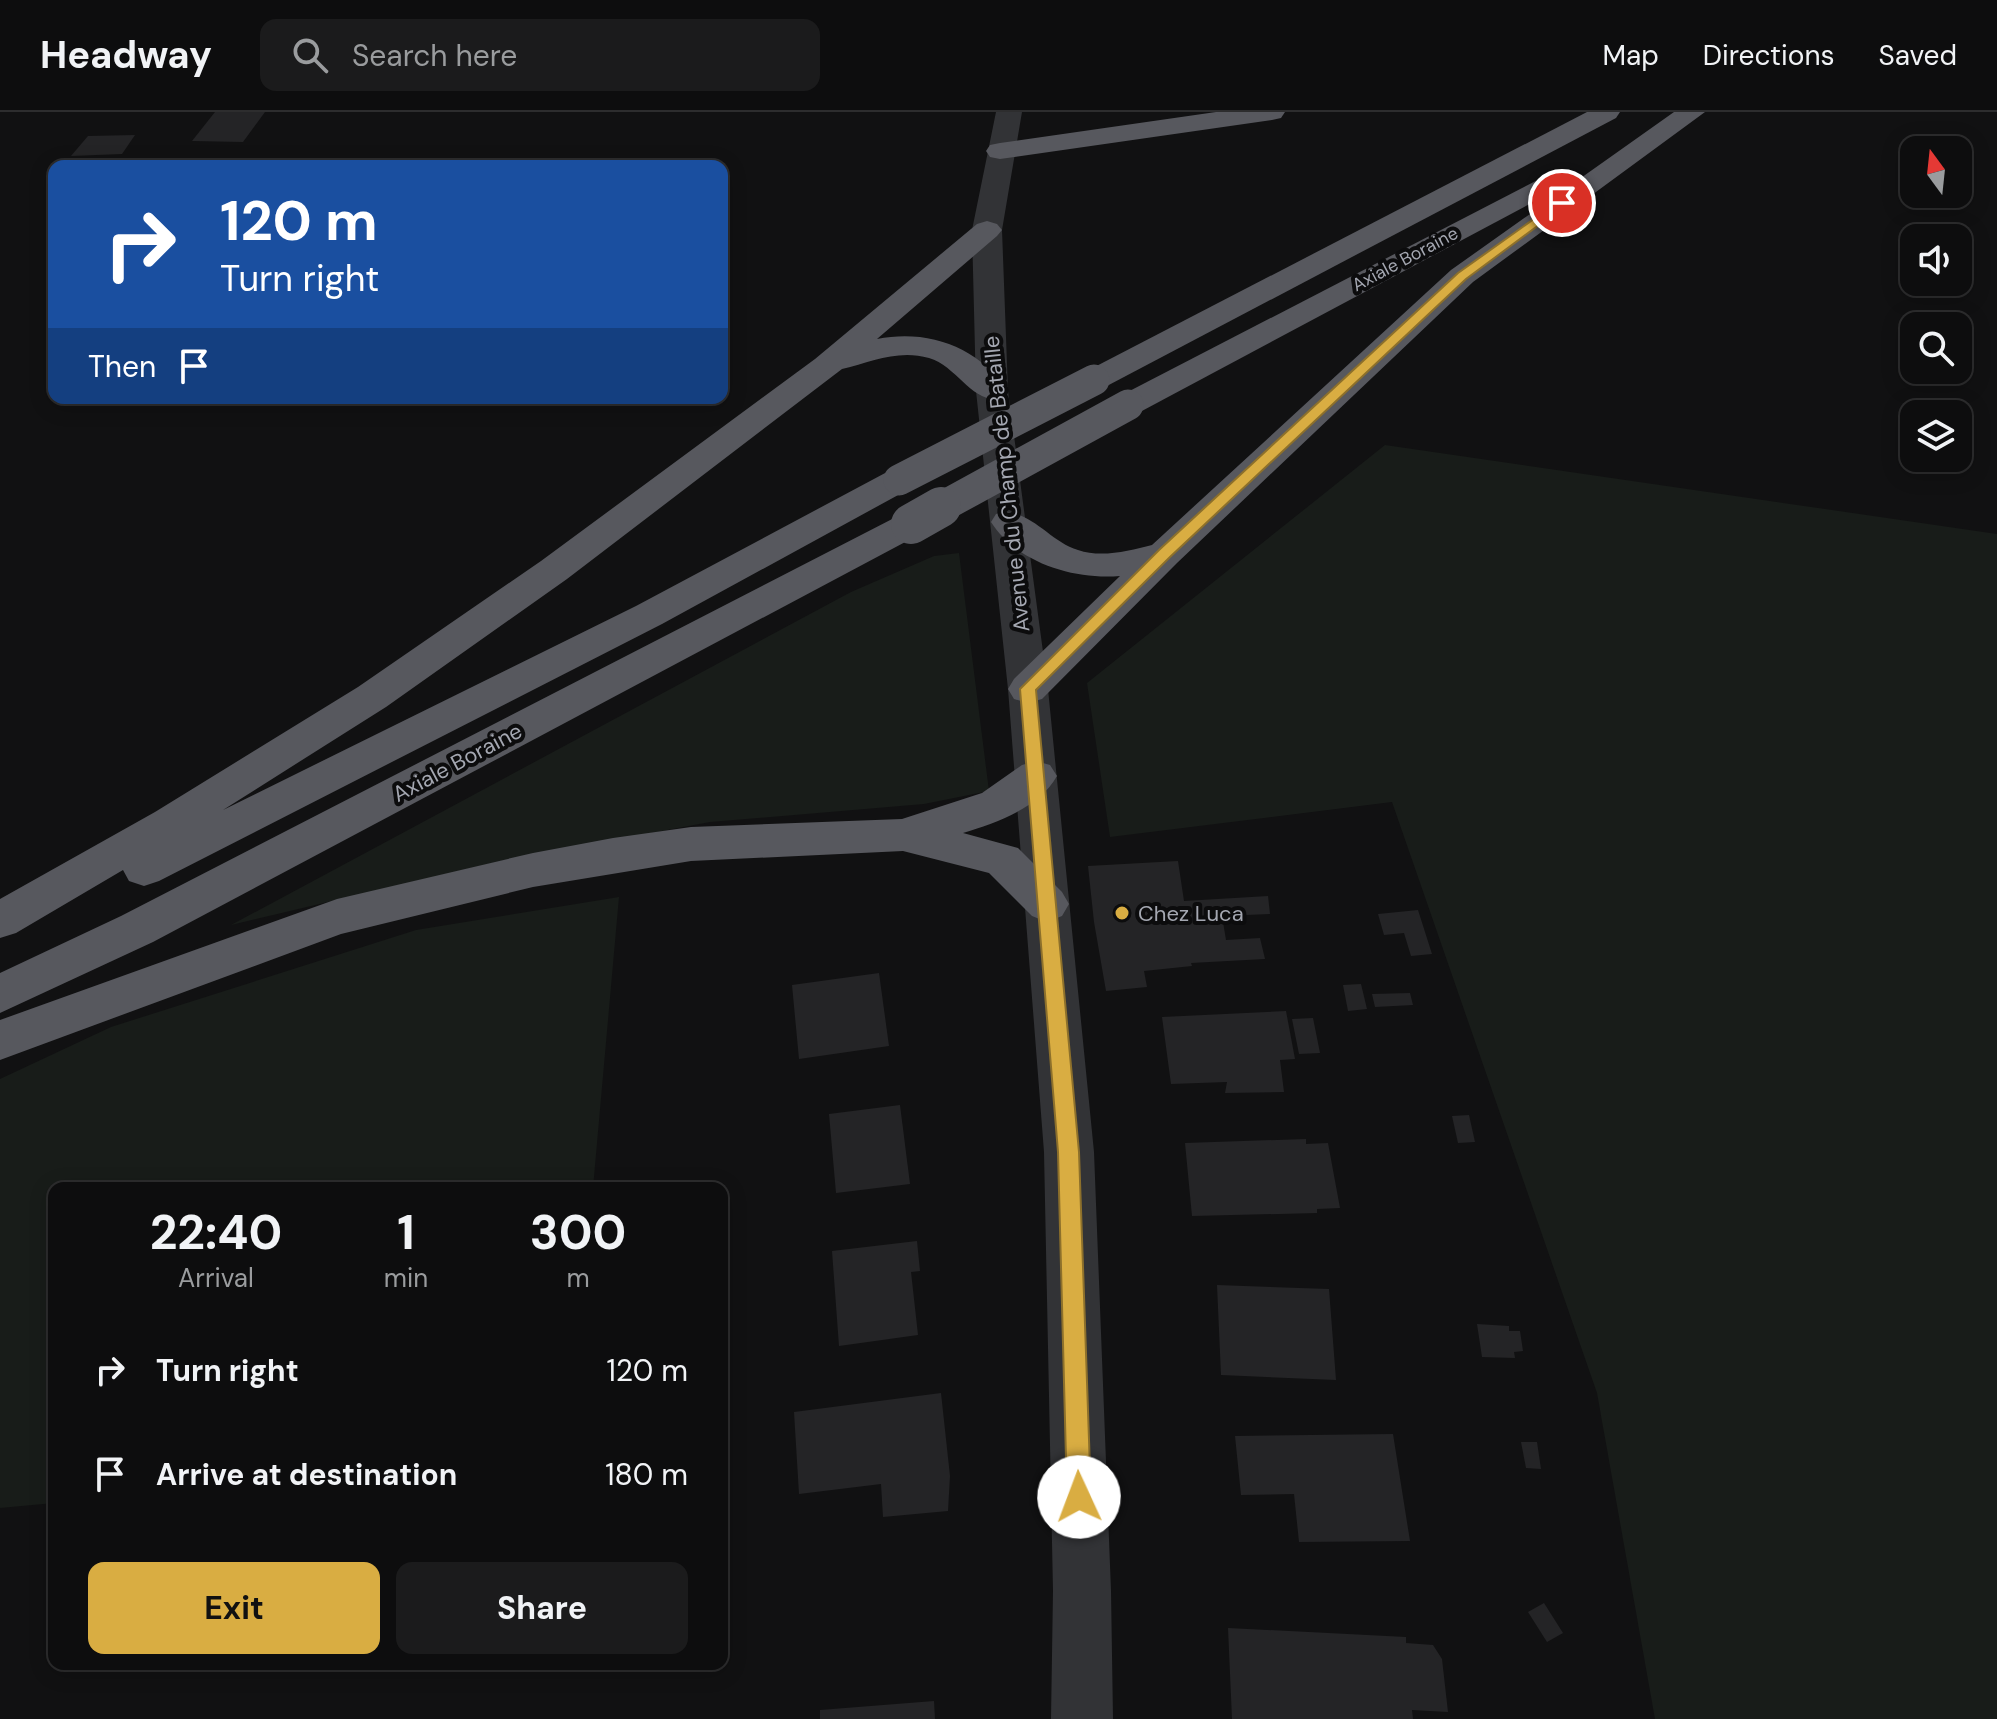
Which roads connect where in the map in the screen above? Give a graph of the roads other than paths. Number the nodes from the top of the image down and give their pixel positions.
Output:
1 (1009, 112) edge
2 (1272, 112) edge
3 (1607, 112) edge
4 (1683, 112) edge
5 (1692, 112) edge
6 (1000, 151) junction
7 (987, 230) junction
8 (826, 366) junction
9 (992, 391) junction
10 (1009, 522) junction
11 (1164, 554) junction
12 (1028, 689) junction
13 (1036, 776) junction
14 (902, 835) junction
15 (1047, 904) junction
16 (0, 920) edge
17 (0, 938) edge
18 (0, 994) edge
19 (0, 1040) edge
20 (1082, 1719) edge

1 - 6 street, Avenue du Champ de Bataille
2 - 6 highway
3 - 17 highway, Axiale Boraine, bridge
4 - 18 highway, Axiale Boraine, bridge
5 - 11 highway
6 - 7 street, Avenue du Champ de Bataille
7 - 8 highway
7 - 9 street, Avenue du Champ de Bataille
8 - 9 highway
8 - 16 highway
9 - 10 street, Avenue du Champ de Bataille
10 - 11 highway
10 - 12 street, Avenue du Champ de Bataille
11 - 12 highway
12 - 13 street, Avenue du Champ de Bataille
13 - 14 highway
13 - 15 street, Avenue du Champ de Bataille
14 - 15 highway
14 - 19 highway
15 - 20 street, Avenue du Champ de Bataille

